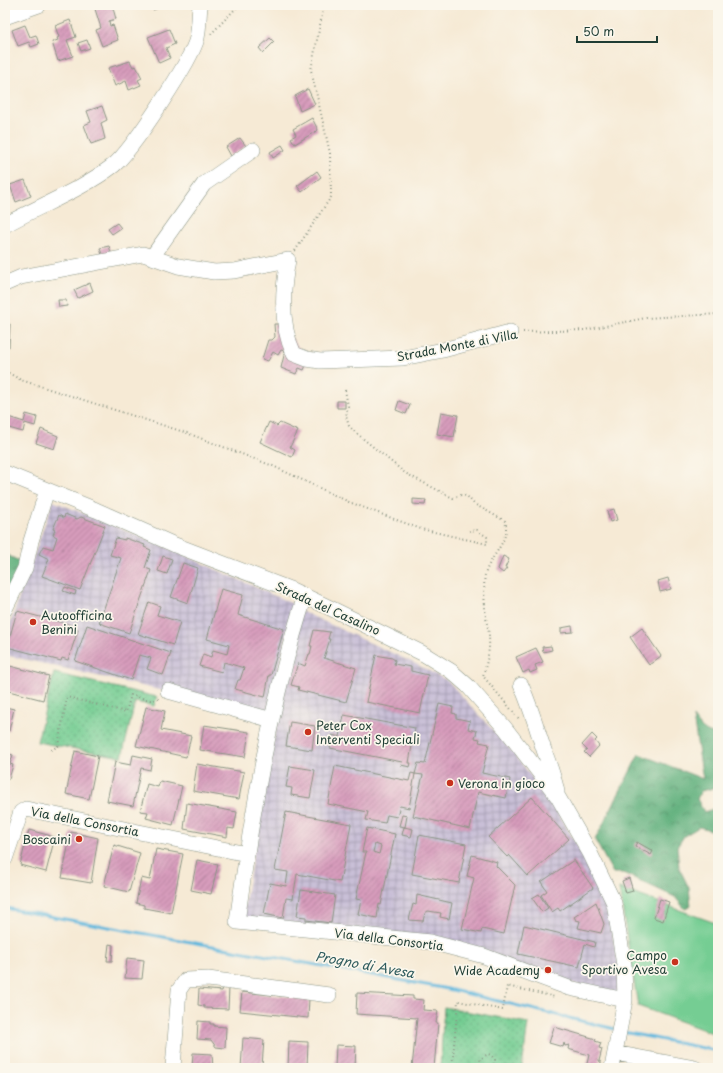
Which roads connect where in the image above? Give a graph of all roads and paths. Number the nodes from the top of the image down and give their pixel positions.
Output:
1 (40, 5) edge
2 (200, 5) edge
3 (239, 5) edge
4 (324, 5) edge
5 (5, 17) edge
6 (197, 39) junction
7 (253, 150) dead end
8 (5, 225) edge
9 (152, 257) junction
10 (288, 260) junction
11 (5, 284) edge
12 (718, 314) edge
13 (510, 332) joint
14 (5, 371) edge
15 (345, 390) dead end
16 (5, 473) edge
17 (47, 490) junction
18 (469, 531) dead end
19 (305, 596) junction
20 (5, 608) edge
21 (521, 685) dead end
22 (168, 691) joint
23 (272, 720) junction
24 (522, 722) dead end
25 (51, 750) dead end
26 (558, 797) junction
27 (246, 854) junction
28 (5, 860) edge
29 (328, 995) dead end
30 (559, 998) dead end
31 (624, 1000) junction
32 (615, 1053) junction
33 (173, 1068) edge
34 (452, 1068) edge
35 (483, 1068) edge
36 (492, 1068) edge
37 (612, 1068) edge
38 (695, 1068) edge

1 - 5 street
2 - 6 street
3 - 6 path
4 - 10 path
6 - 8 street
7 - 9 street
9 - 10 street
9 - 11 street
10 - 13 street, Strada Monte di Villa
12 - 13 path, Strada Monte di Villa
14 - 18 path
15 - 24 path
16 - 17 street, Strada del Casalino
17 - 19 street, Strada del Casalino
17 - 20 street
19 - 23 street, Via della Consortia
19 - 26 street, Strada del Casalino
21 - 26 street, Strada del Casalino
22 - 23 street
22 - 25 path
23 - 27 street, Via della Consortia
26 - 31 street, Strada del Casalino
27 - 28 street, Via della Consortia
27 - 31 street, Via della Consortia
29 - 33 street
30 - 34 path
31 - 32 street, Strada del Casalino
32 - 37 street, Strada del Casalino
32 - 38 street
35 - 36 path

